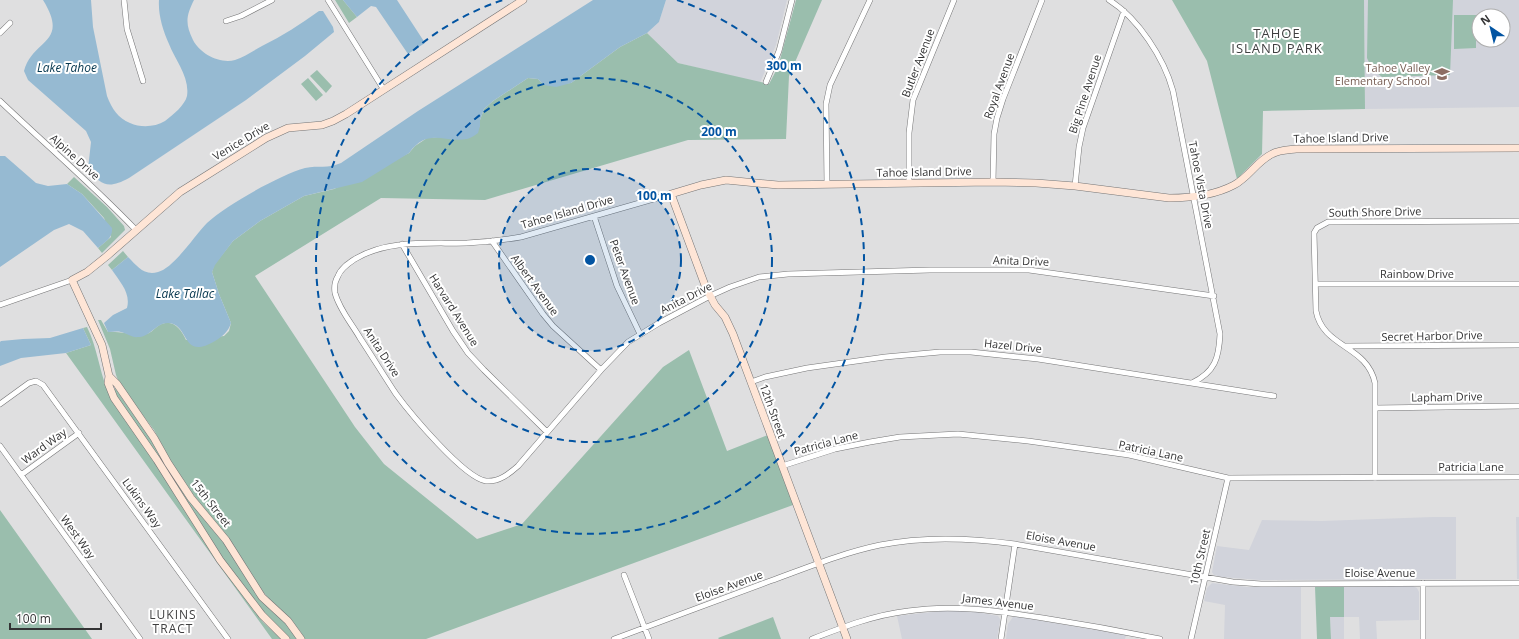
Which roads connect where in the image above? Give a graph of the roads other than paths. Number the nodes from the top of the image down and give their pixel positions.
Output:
1 (124, 0) edge
2 (272, 0) edge
3 (328, 0) edge
4 (523, 0) edge
5 (792, 0) edge
6 (870, 0) edge
7 (954, 0) edge
8 (1042, 0) edge
9 (1109, 0) edge
10 (1124, 11) junction
11 (226, 21) dead end
12 (10, 23) dead end
13 (0, 33) edge
14 (143, 81) dead end
15 (766, 82) dead end
16 (384, 90) junction
17 (0, 101) edge
18 (1519, 148) edge
19 (993, 182) junction
20 (909, 183) junction
21 (827, 184) junction
22 (1075, 186) junction
23 (671, 194) junction
24 (1193, 196) junction
25 (594, 216) junction
26 (1519, 221) edge
27 (136, 230) junction
28 (492, 241) junction
29 (402, 244) junction
30 (72, 280) junction
31 (336, 281) joint
32 (1316, 284) junction
33 (1519, 284) edge
34 (710, 296) junction
35 (1214, 296) junction
36 (0, 305) edge
37 (640, 334) junction
38 (1519, 345) edge
39 (1345, 346) junction
40 (601, 370) junction
41 (109, 376) junction
42 (751, 382) junction
43 (1192, 383) junction
44 (1274, 396) dead end
45 (0, 404) edge
46 (1519, 406) edge
47 (1375, 408) junction
48 (547, 432) junction
49 (79, 433) junction
50 (0, 446) edge
51 (782, 466) junction
52 (21, 475) junction
53 (1519, 477) edge
54 (1228, 478) junction
55 (1376, 478) junction
56 (1015, 544) junction
57 (819, 563) junction
58 (624, 575) dead end
59 (1206, 578) junction
60 (1423, 583) junction
61 (1519, 583) edge
62 (1006, 612) junction
63 (843, 627) junction
64 (645, 628) junction
65 (140, 639) edge
66 (228, 639) edge
67 (286, 639) edge
68 (300, 639) edge
69 (614, 639) edge
70 (649, 639) edge
71 (812, 639) edge
72 (847, 639) edge
73 (1001, 639) edge
74 (1160, 639) edge
75 (1191, 639) edge
76 (1423, 639) edge

1 - 14 street
2 - 11 street
3 - 16 street
4 - 16 street, Venice Drive
5 - 15 street
6 - 21 street
7 - 20 street, Butler Avenue
8 - 19 street, Royal Avenue
9 - 10 street, Tahoe Vista Drive
10 - 22 street, Big Pine Avenue
10 - 24 street, Tahoe Vista Drive
12 - 13 street
16 - 27 street, Venice Drive
17 - 27 street, Alpine Drive
18 - 24 street, Tahoe Island Drive
19 - 20 street, Tahoe Island Drive
19 - 22 street, Tahoe Island Drive
20 - 21 street, Tahoe Island Drive
21 - 23 street, Tahoe Island Drive
22 - 24 street, Tahoe Island Drive
23 - 25 street, Tahoe Island Drive
23 - 34 street, 12th Street
24 - 35 street, Tahoe Vista Drive
25 - 28 street, Tahoe Island Drive
25 - 37 street, Peter Avenue
26 - 32 street, South Shore Drive
27 - 30 street, Venice Drive
28 - 29 street, Tahoe Island Drive
28 - 40 street, Albert Avenue
29 - 31 street, Tahoe Island Drive
29 - 48 street, Harvard Avenue
30 - 36 street, Venice Drive
30 - 41 street, 15th Street
31 - 48 street, Anita Drive
32 - 33 street, Rainbow Drive
32 - 39 street, South Shore Drive
34 - 35 street, Anita Drive
34 - 37 street, Anita Drive
34 - 42 street, 12th Street
35 - 43 street, Tahoe Vista Drive
37 - 40 street, Anita Drive
38 - 39 street, Secret Harbor Drive
39 - 47 street, South Shore Drive
40 - 48 street, Anita Drive
41 - 67 street, 15th Street
41 - 68 street, 15th Street
42 - 43 street, Hazel Drive
42 - 51 street, 12th Street
43 - 44 street, Hazel Drive
45 - 49 street, Lukins Way
46 - 47 street, Lapham Drive
47 - 55 street, South Shore Drive
49 - 52 street, Ward Way
49 - 66 street, Lukins Way
50 - 52 street, West Way
51 - 54 street, Patricia Lane
51 - 57 street, 12th Street
52 - 65 street, West Way
53 - 55 street, Patricia Lane
54 - 55 street, Patricia Lane
54 - 59 street, 10th Street
56 - 57 street, Eloise Avenue
56 - 59 street, Eloise Avenue
56 - 62 street
57 - 63 street, 12th Street
57 - 64 street, Eloise Avenue
58 - 64 street
59 - 60 street, Eloise Avenue
59 - 75 street, 10th Street
60 - 61 street, Eloise Avenue
60 - 76 street
62 - 63 street, James Avenue
62 - 73 street
62 - 74 street, James Avenue
63 - 71 street, James Avenue
63 - 72 street, 12th Street
64 - 69 street, Eloise Avenue
64 - 70 street

